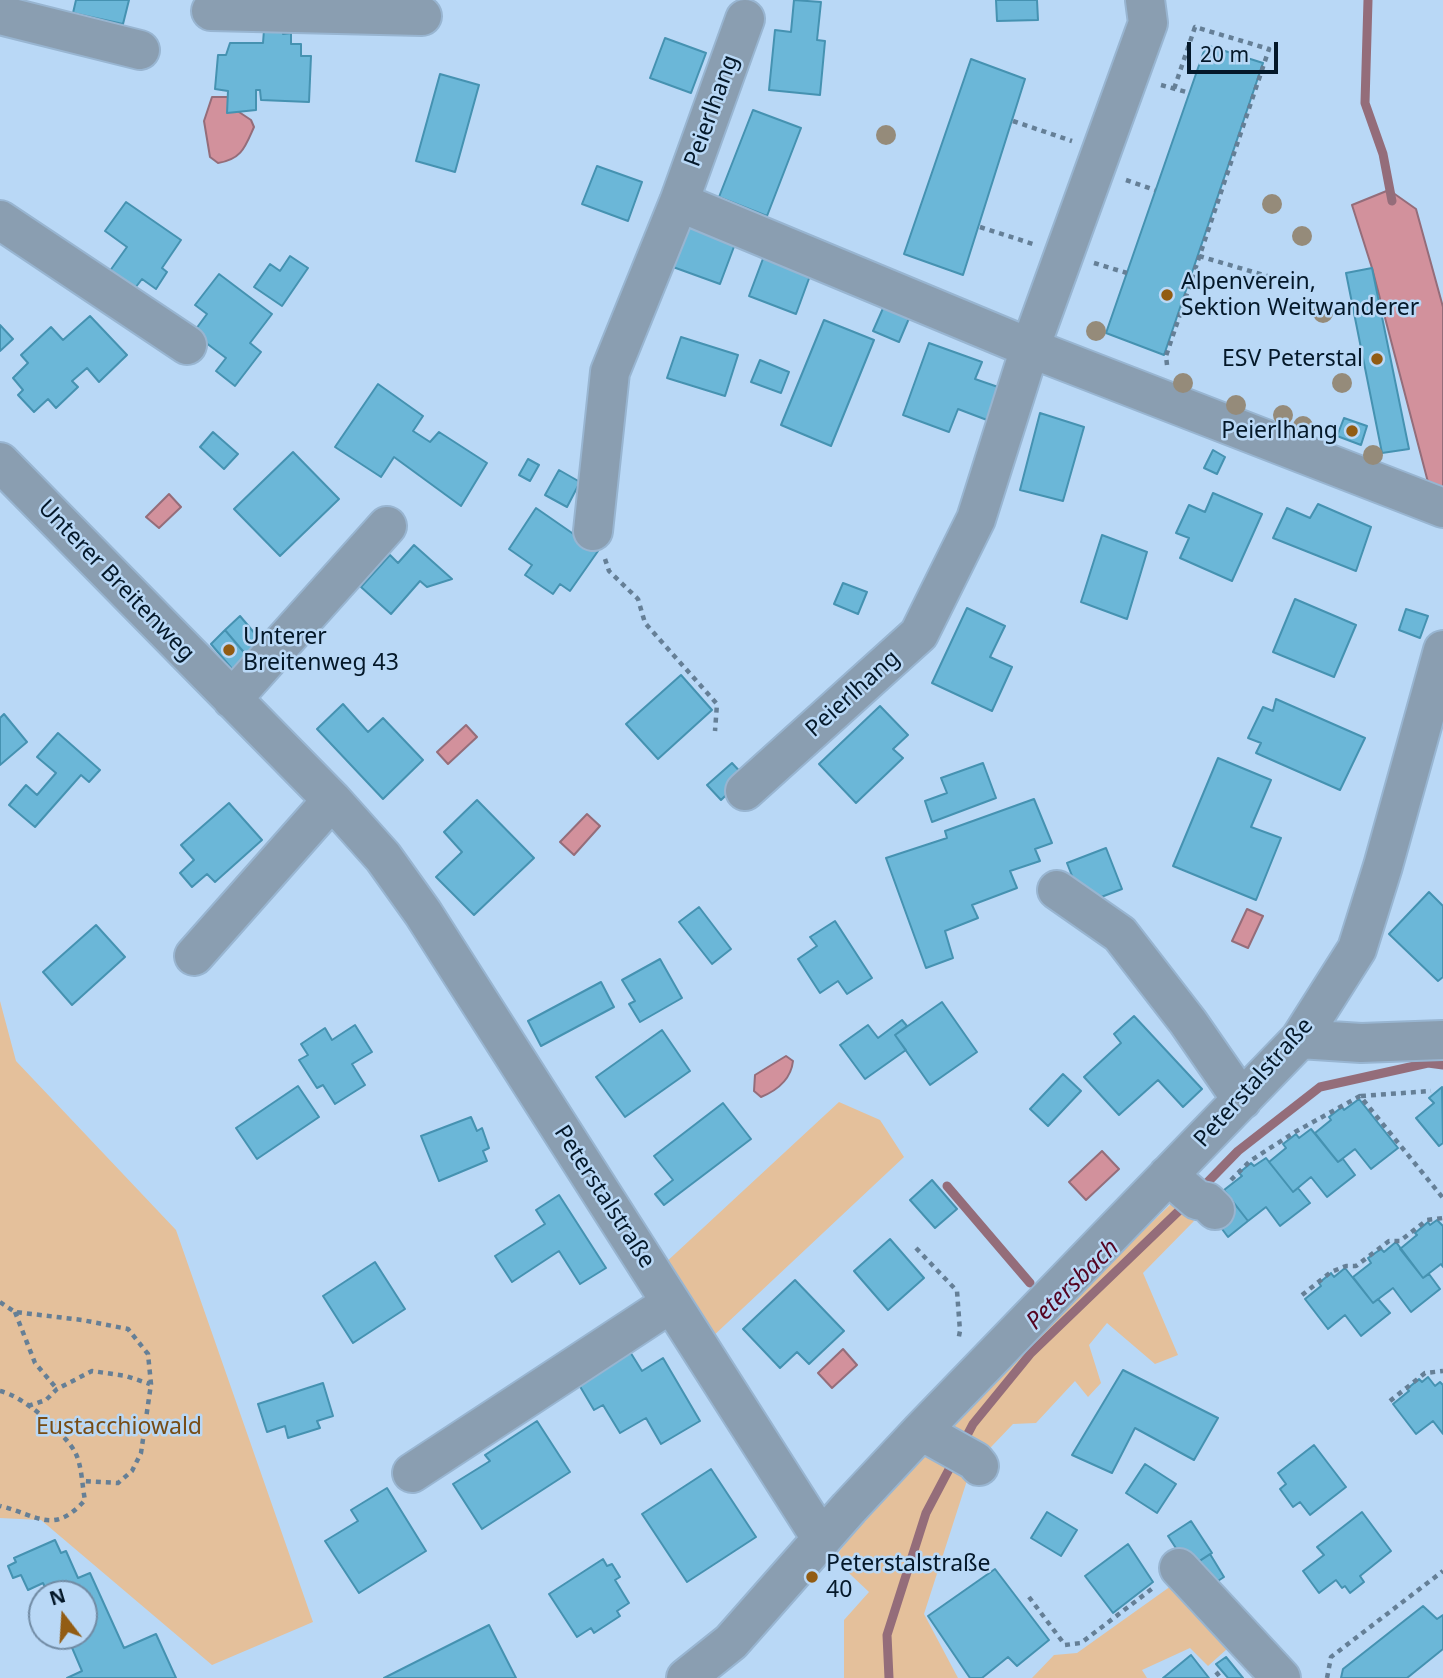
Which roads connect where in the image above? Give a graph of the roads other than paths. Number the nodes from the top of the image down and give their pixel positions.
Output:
1 (211, 11) dead end
2 (1147, 11) edge
3 (0, 15) edge
4 (423, 17) edge
5 (745, 19) dead end
6 (140, 50) dead end
7 (679, 202) junction
8 (0, 220) edge
9 (187, 345) dead end
10 (1030, 348) junction
11 (0, 462) edge
12 (1443, 508) edge
13 (387, 526) dead end
14 (593, 531) road end
15 (1443, 650) edge
16 (232, 699) junction
17 (745, 791) dead end
18 (332, 800) junction
19 (383, 857) joint
20 (1057, 890) dead end
21 (194, 956) dead end
22 (1300, 1039) junction
23 (1443, 1040) edge
24 (1242, 1100) junction
25 (671, 1303) junction
26 (931, 1437) junction
27 (979, 1466) dead end
28 (412, 1473) dead end
29 (821, 1538) junction
30 (1179, 1568) road end
31 (686, 1678) edge
32 (1281, 1678) edge

1 - 4 street
2 - 10 street, Peierlhang
3 - 6 street
5 - 7 street, Peierlhang
7 - 10 street
7 - 14 street, Peierlhang
8 - 9 street
10 - 12 street
10 - 17 street, Peierlhang
11 - 16 street, Unterer Breitenweg
13 - 16 street
15 - 22 street, Peterstalstraße
16 - 18 street, Unterer Breitenweg
18 - 19 street, Unterer Breitenweg
18 - 21 street
19 - 25 street, Peterstalstraße
20 - 24 street
22 - 23 street
22 - 24 street, Peterstalstraße
24 - 26 street, Peterstalstraße
25 - 28 street
25 - 29 street, Peterstalstraße
26 - 27 street
26 - 29 street, Peterstalstraße
29 - 31 street, Peterstalstraße
30 - 32 street

